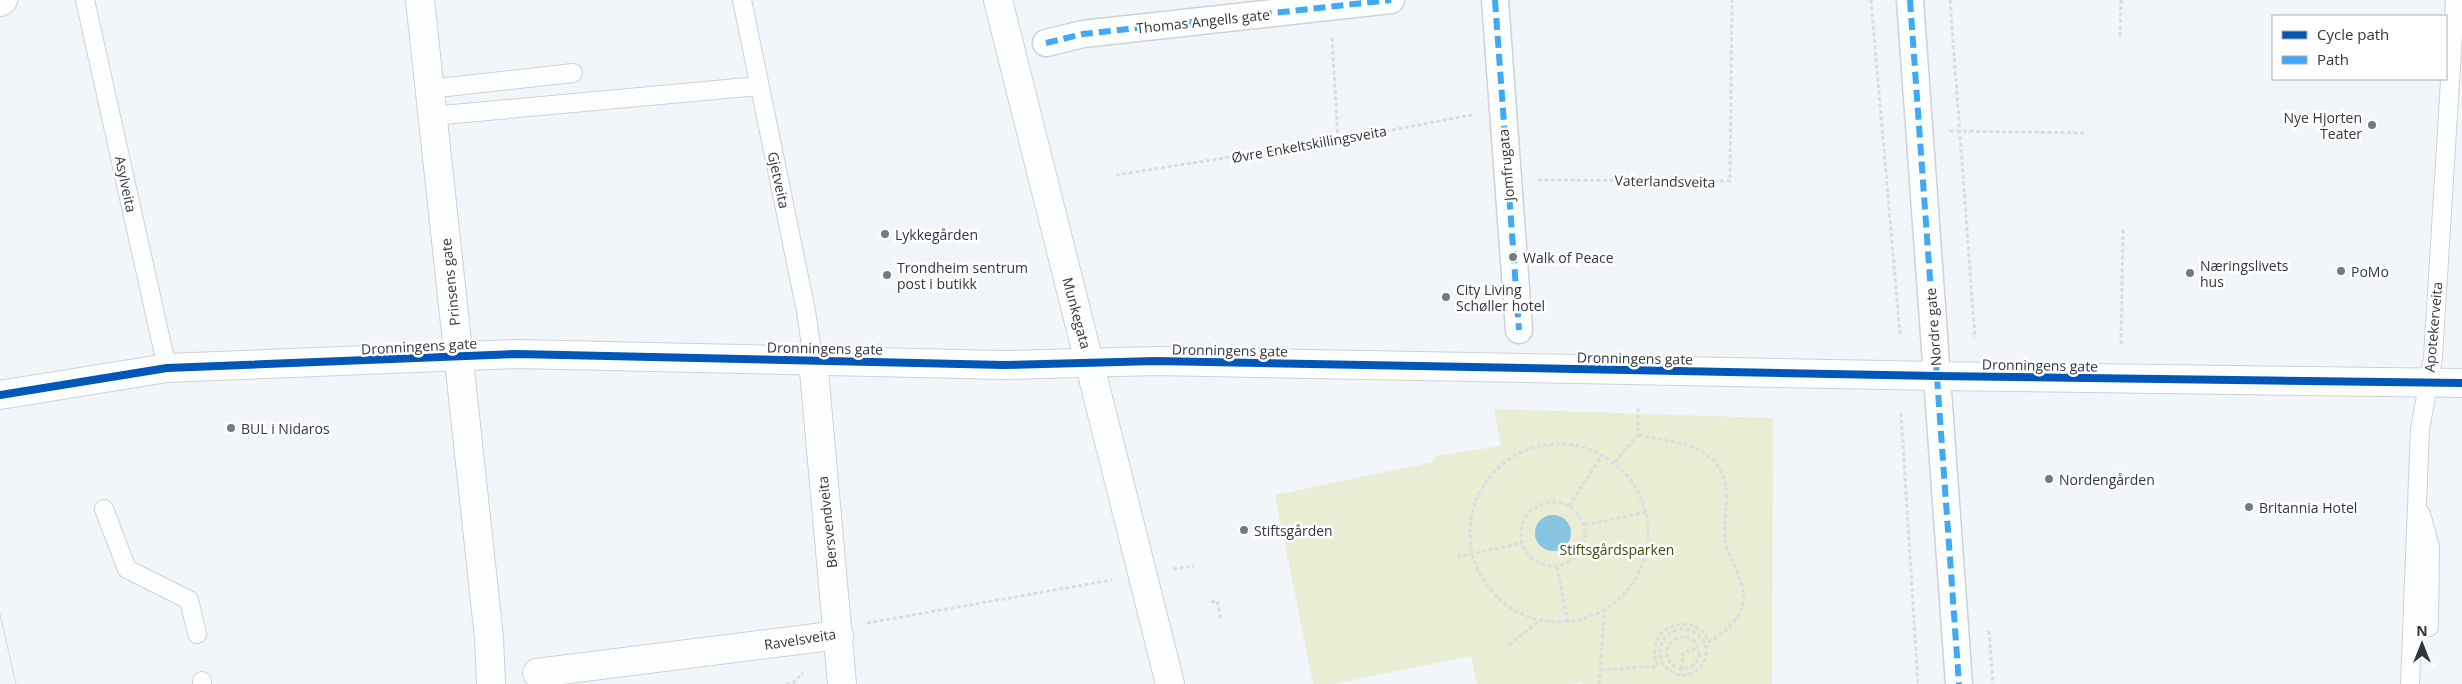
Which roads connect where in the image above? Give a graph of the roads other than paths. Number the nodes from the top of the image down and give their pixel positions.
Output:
1 (85, 0) edge
2 (420, 0) edge
3 (742, 0) edge
4 (998, 0) edge
5 (1391, 0) edge
6 (1495, 0) edge
7 (1910, 0) edge
8 (2454, 0) edge
9 (1046, 43) dead end
10 (573, 73) dead end
11 (759, 86) junction
12 (429, 89) junction
13 (432, 116) junction
14 (1520, 330) dead end
15 (459, 357) junction
16 (813, 360) junction
17 (1090, 363) junction
18 (167, 368) junction
19 (1937, 376) junction
20 (2428, 383) junction
21 (2462, 383) edge
22 (0, 395) edge
23 (2417, 497) junction
24 (104, 509) dead end
25 (2429, 627) dead end
26 (197, 634) dead end
27 (839, 636) junction
28 (537, 673) dead end
29 (491, 684) edge
30 (842, 684) edge
31 (1170, 684) edge
32 (1958, 684) edge
33 (2410, 684) edge

1 - 18 lane, Asylveita
2 - 12 street, Prinsens gate
3 - 11 lane, Gjetveita
4 - 17 street, Munkegata
5 - 9 street, Thomas Angells gate
6 - 14 street, Jomfrugata
7 - 19 street, Nordre gate
8 - 20 lane, Apotekerveita
10 - 12 lane
11 - 13 lane
11 - 16 lane, Gjetveita
12 - 13 street, Prinsens gate
13 - 15 street, Prinsens gate
15 - 16 street, Dronningens gate
15 - 18 street, Dronningens gate
15 - 29 street, Prinsens gate
16 - 17 street, Dronningens gate
16 - 27 street, Bersvendveita
17 - 19 street, Dronningens gate
17 - 31 street, Munkegata
18 - 22 street, Dronningens gate
19 - 20 street, Dronningens gate
19 - 32 street, Nordre gate
20 - 21 street, Dronningens gate
20 - 23 lane, Apotekerveita
23 - 25 lane
23 - 33 lane, Apotekerveita
24 - 26 lane
27 - 28 street, Ravelsveita
27 - 30 street, Bersvendveita

